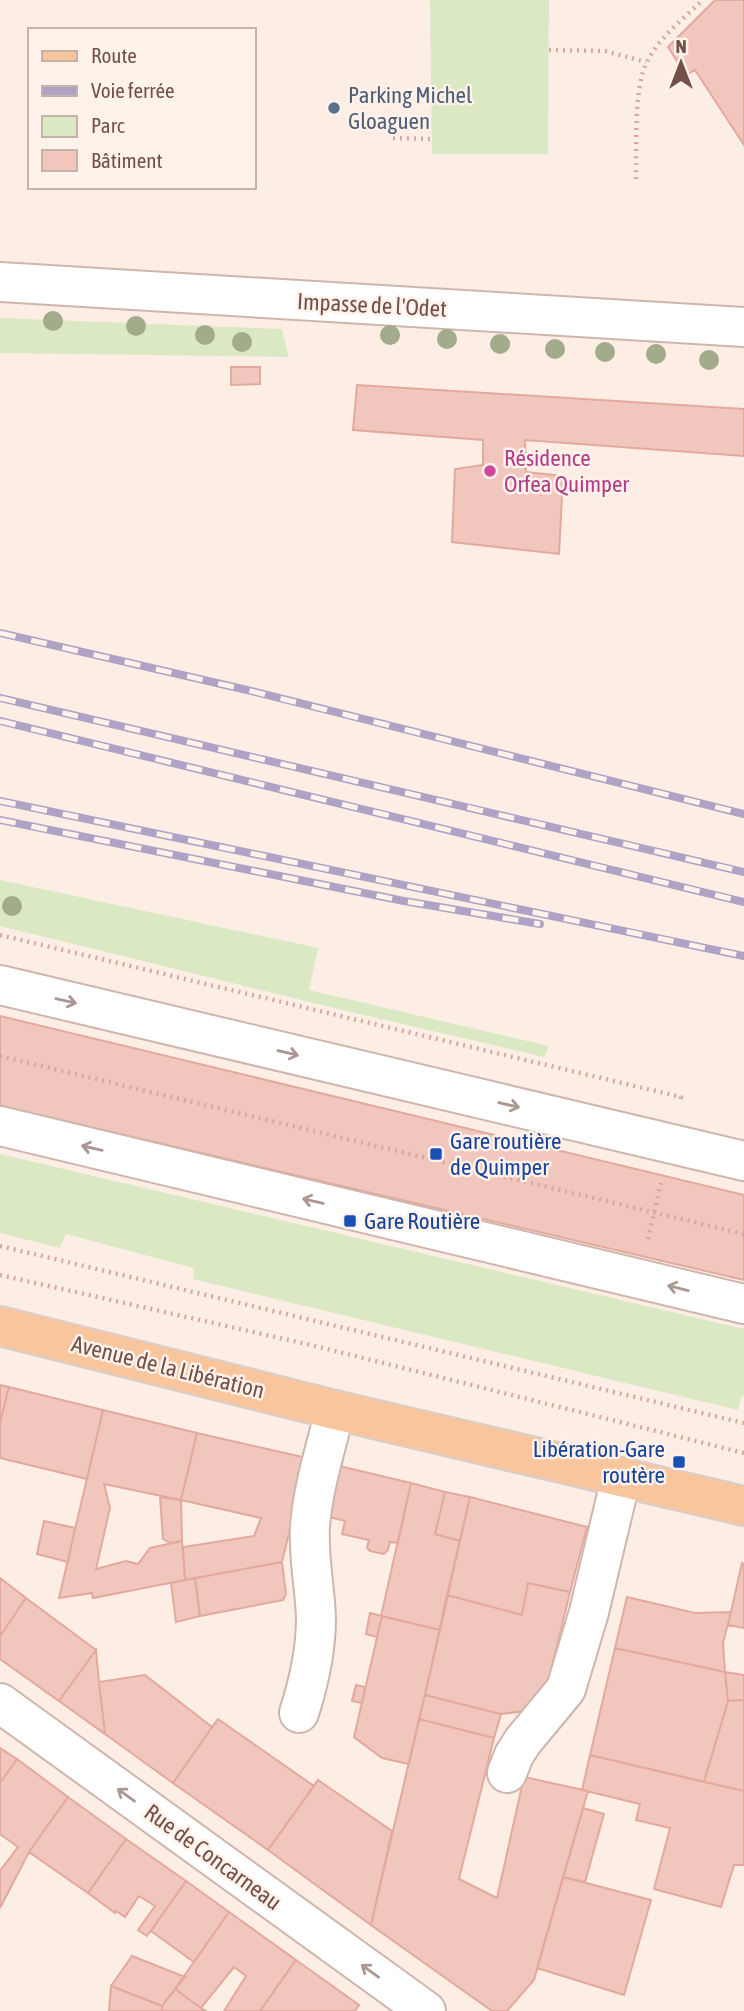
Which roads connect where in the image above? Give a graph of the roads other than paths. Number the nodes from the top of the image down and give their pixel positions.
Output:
1 (0, 282) edge
2 (744, 327) edge
3 (0, 985) edge
4 (0, 1126) edge
5 (744, 1161) edge
6 (744, 1304) edge
7 (0, 1326) edge
8 (335, 1410) junction
9 (621, 1478) junction
10 (744, 1506) edge
11 (0, 1703) edge
12 (299, 1713) dead end
13 (508, 1773) dead end
14 (426, 2011) edge

1 - 2 street, Impasse de l'Odet
3 -> 5 street
6 -> 4 street
7 - 8 main road, Avenue de la Libération
8 - 9 main road, Avenue de la Libération
8 - 12 street
9 - 10 main road, Avenue de la Libération
9 - 13 street
14 -> 11 street, Rue de Concarneau

